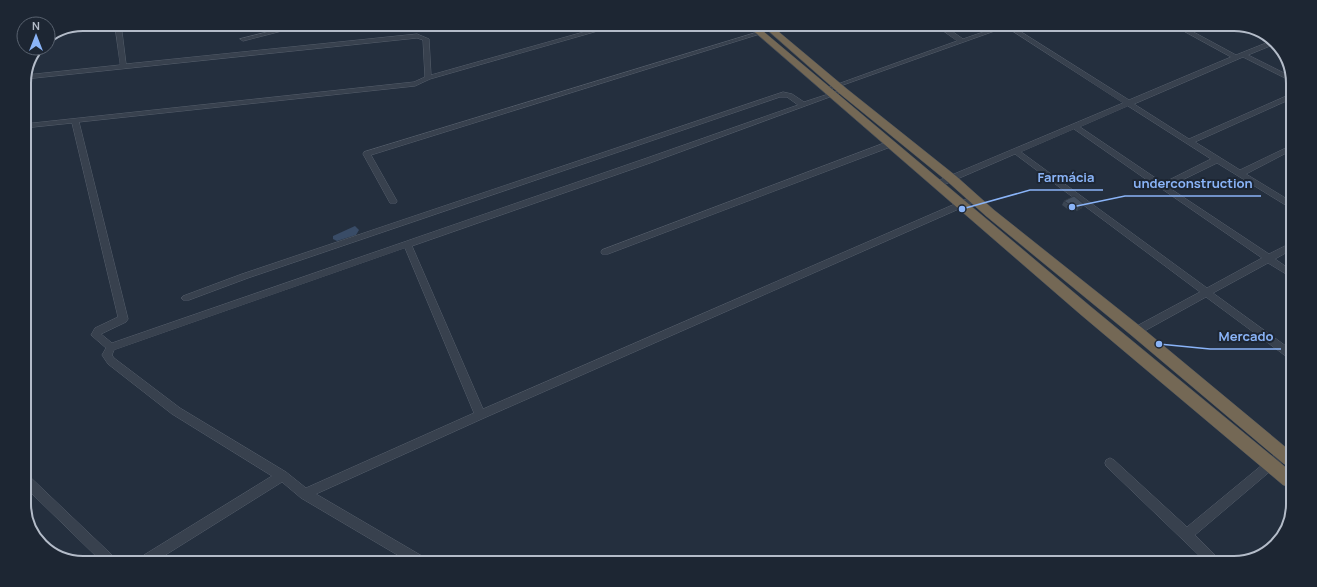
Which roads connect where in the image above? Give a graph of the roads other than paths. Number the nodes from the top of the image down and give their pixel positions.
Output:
1 (119, 31) edge
2 (277, 31) edge
3 (594, 31) edge
4 (754, 31) edge
5 (762, 31) edge
6 (947, 31) edge
7 (991, 31) edge
8 (1016, 31) edge
9 (1187, 31) edge
10 (243, 39) dead end
11 (962, 41) junction
12 (1268, 44) edge
13 (1240, 56) junction
14 (123, 66) junction
15 (32, 76) edge
16 (1286, 77) edge
17 (428, 78) junction
18 (835, 90) junction
19 (1286, 98) edge
20 (1128, 103) junction
21 (803, 105) junction
22 (75, 120) junction
23 (31, 125) edge
24 (1074, 126) junction
25 (1189, 142) junction
26 (890, 144) junction
27 (1286, 150) edge
28 (1015, 151) junction
29 (1216, 160) junction
30 (1239, 174) junction
31 (952, 179) junction
32 (938, 184) junction
33 (1161, 187) junction
34 (393, 201) dead end
35 (968, 202) junction
36 (1286, 202) edge
37 (407, 244) junction
38 (1286, 249) edge
39 (605, 252) dead end
40 (1268, 258) junction
41 (1286, 271) edge
42 (1207, 292) junction
43 (186, 298) dead end
44 (1136, 331) junction
45 (111, 347) junction
46 (1286, 351) edge
47 (480, 415) junction
48 (1286, 457) edge
49 (1110, 463) dead end
50 (1272, 465) junction
51 (282, 476) junction
52 (1286, 477) edge
53 (31, 486) edge
54 (305, 494) junction
55 (1186, 534) junction
56 (105, 556) edge
57 (153, 556) edge
58 (411, 556) edge
59 (1208, 556) edge

1 - 14 street
2 - 10 street
3 - 17 street
4 - 34 street
5 - 18 highway
6 - 11 street
7 - 11 street
8 - 20 street
9 - 13 street
11 - 18 street
12 - 13 street
13 - 16 street
13 - 20 street
14 - 15 street
14 - 17 street
17 - 22 street
18 - 21 street
18 - 26 highway
18 - 31 highway
19 - 25 street
20 - 24 street
20 - 25 street
21 - 37 street
21 - 43 street
22 - 23 street
22 - 45 street
24 - 28 street
24 - 33 street
25 - 29 street
26 - 32 highway
26 - 39 street
27 - 30 street
28 - 31 street
28 - 42 street
29 - 30 street
29 - 33 street
30 - 36 street
31 - 32 street
31 - 35 highway
32 - 35 highway
33 - 40 street
35 - 44 highway
35 - 47 street
35 - 50 highway
37 - 45 street
37 - 47 street
38 - 40 street
40 - 41 street
40 - 42 street
42 - 44 street
42 - 46 street
44 - 48 highway
45 - 51 street
47 - 54 street
48 - 50 street
49 - 55 street
50 - 52 highway
50 - 55 street
51 - 54 street
51 - 57 street
53 - 56 street
54 - 58 street
55 - 59 street

